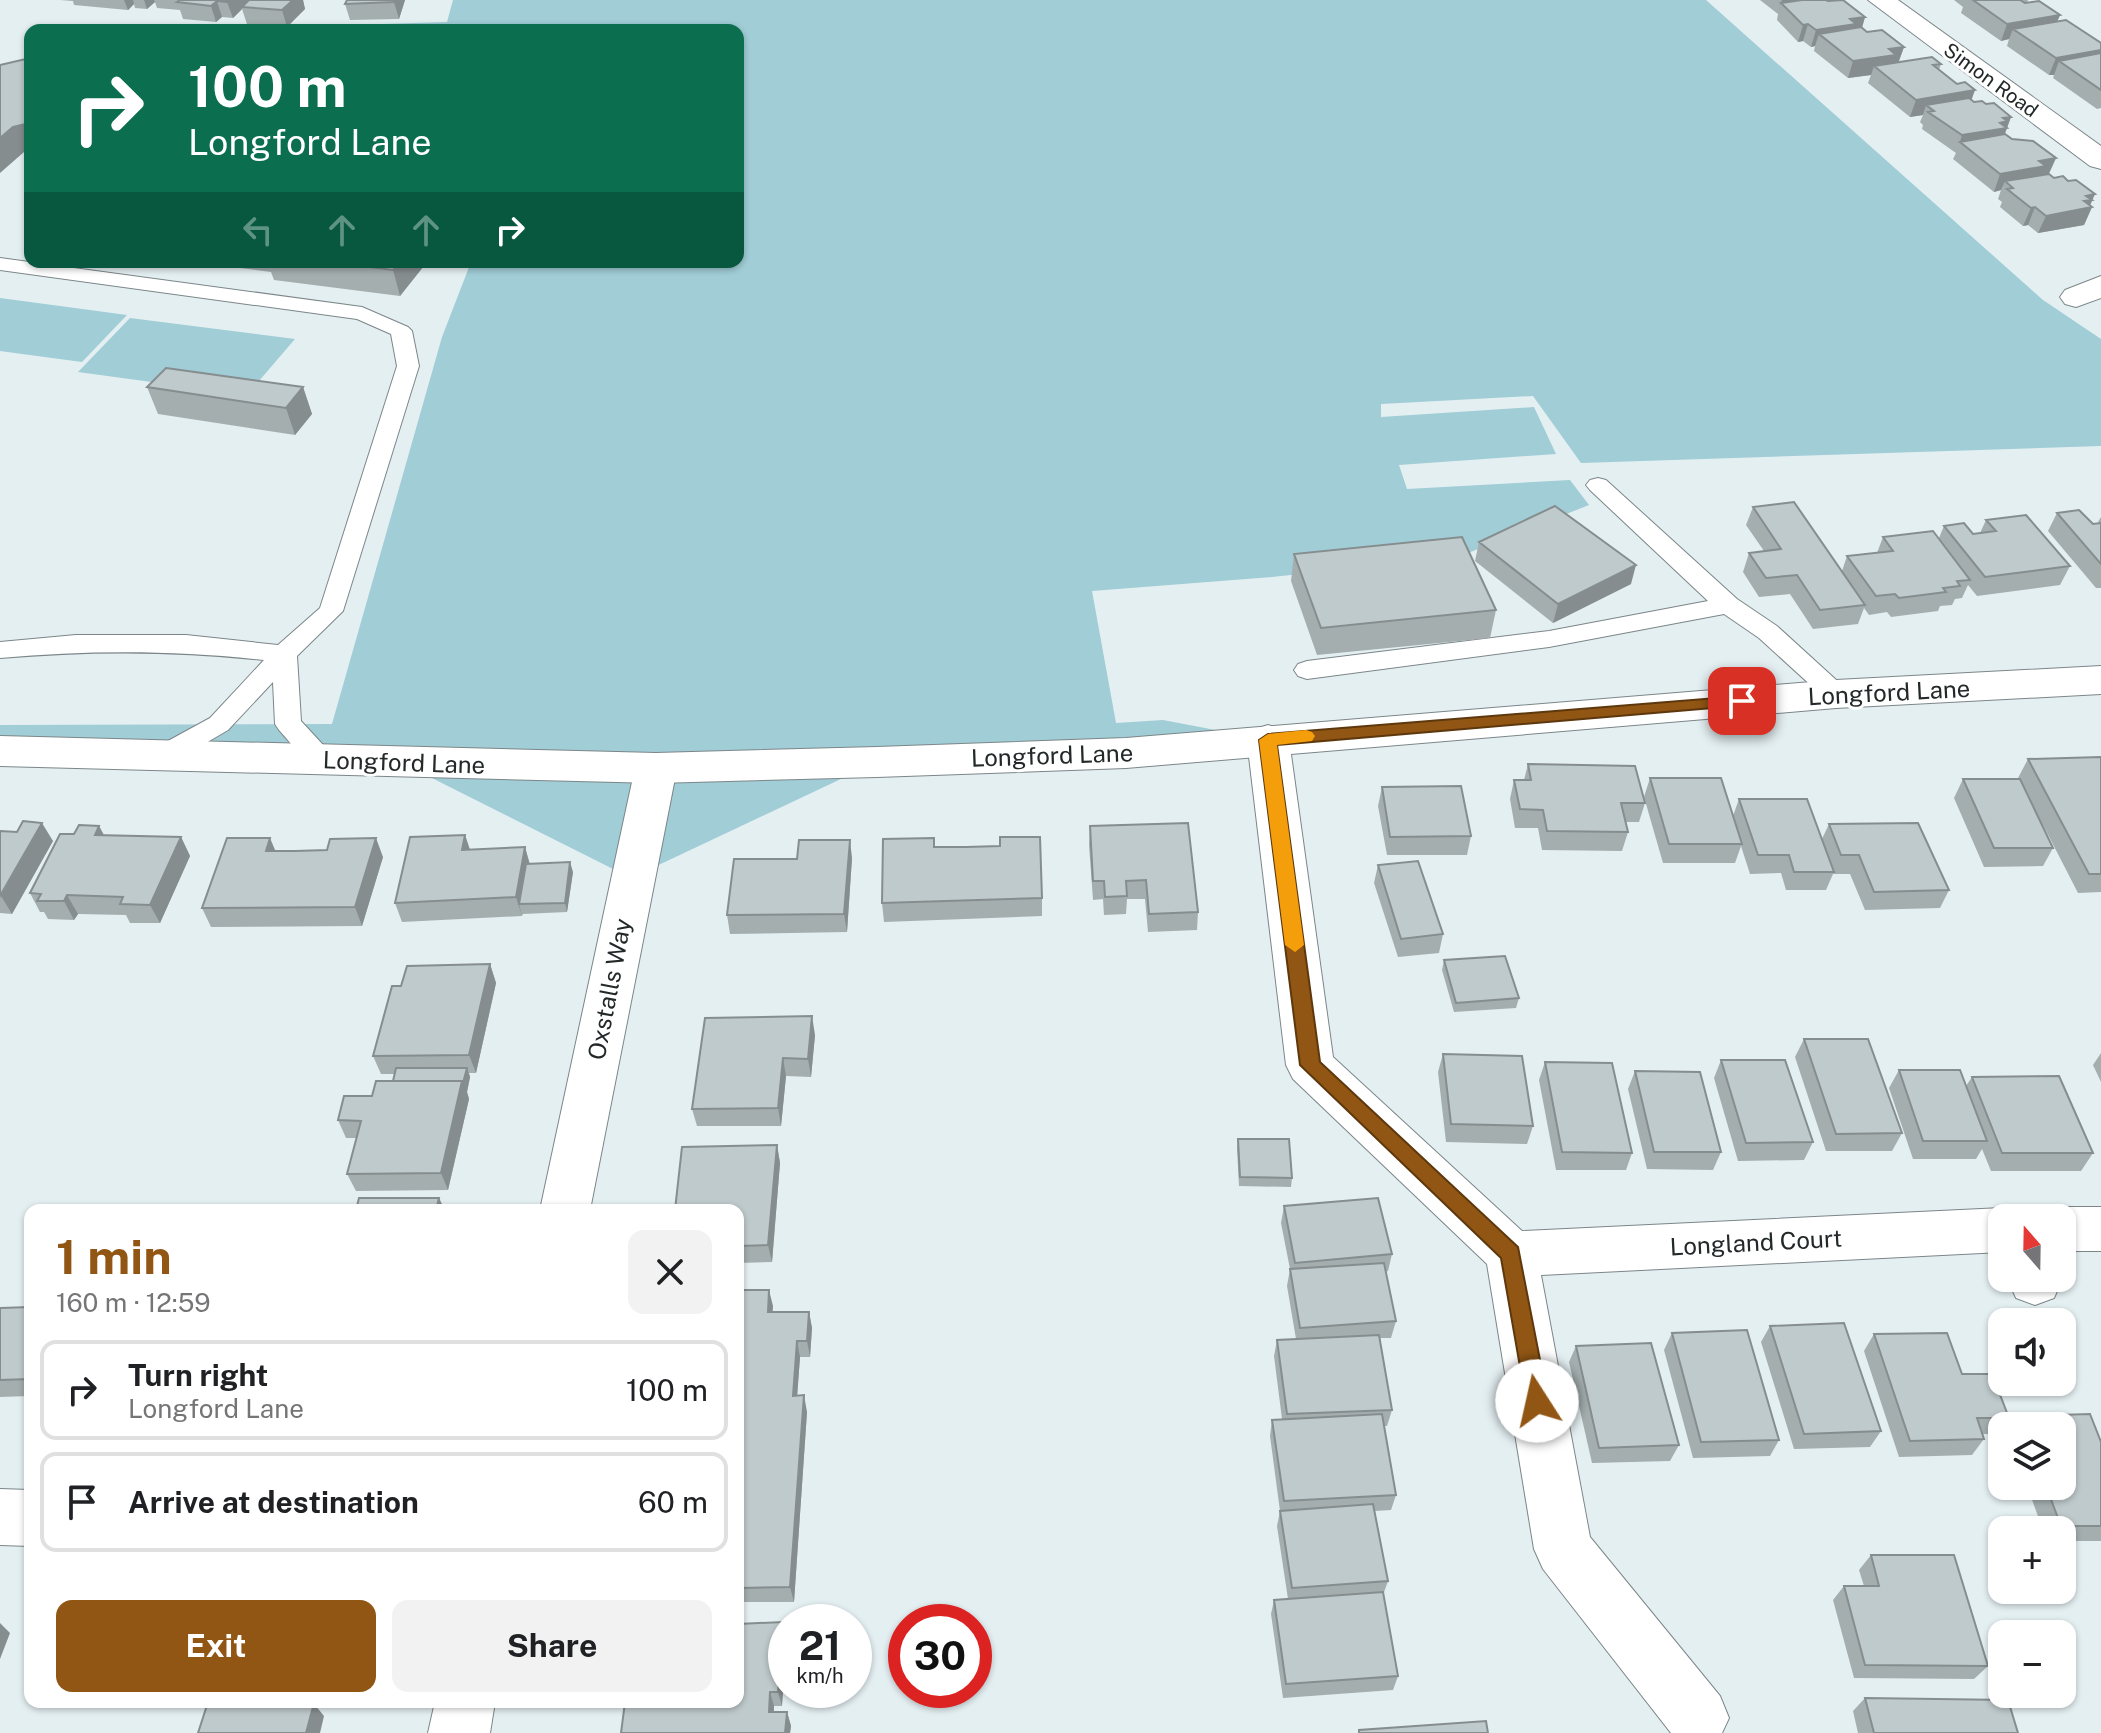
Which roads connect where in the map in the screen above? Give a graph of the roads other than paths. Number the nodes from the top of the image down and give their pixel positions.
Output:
1 (1881, 0) edge
2 (2101, 160) edge
3 (0, 264) edge
4 (24, 267) edge
5 (30, 268) edge
6 (1598, 485) dead end
7 (1728, 605) junction
8 (0, 650) edge
9 (284, 654) junction
10 (1307, 670) dead end
11 (2101, 680) edge
12 (1836, 694) junction
13 (1268, 740) junction
14 (0, 751) edge
15 (166, 754) junction
16 (323, 759) junction
17 (656, 768) junction
18 (566, 1204) edge
19 (2076, 1229) edge
20 (2101, 1229) edge
21 (1988, 1231) edge
22 (1511, 1254) junction
23 (0, 1517) edge
24 (24, 1518) edge
25 (464, 1708) edge
26 (1698, 1718) dead end
27 (459, 1733) edge

1 - 2 street, Simon Road
3 - 4 lane
5 - 9 lane
6 - 7 lane
7 - 10 lane
7 - 12 lane
8 - 9 lane
9 - 15 lane
9 - 16 lane
11 - 12 street, Longford Lane
12 - 13 street, Longford Lane
13 - 17 street, Longford Lane
13 - 22 street
14 - 15 street, Longford Lane
15 - 16 street, Longford Lane
16 - 17 street, Longford Lane
17 - 18 street, Oxstalls Way
19 - 20 street
21 - 22 street, Longland Court
22 - 26 street
23 - 24 street
25 - 27 street

